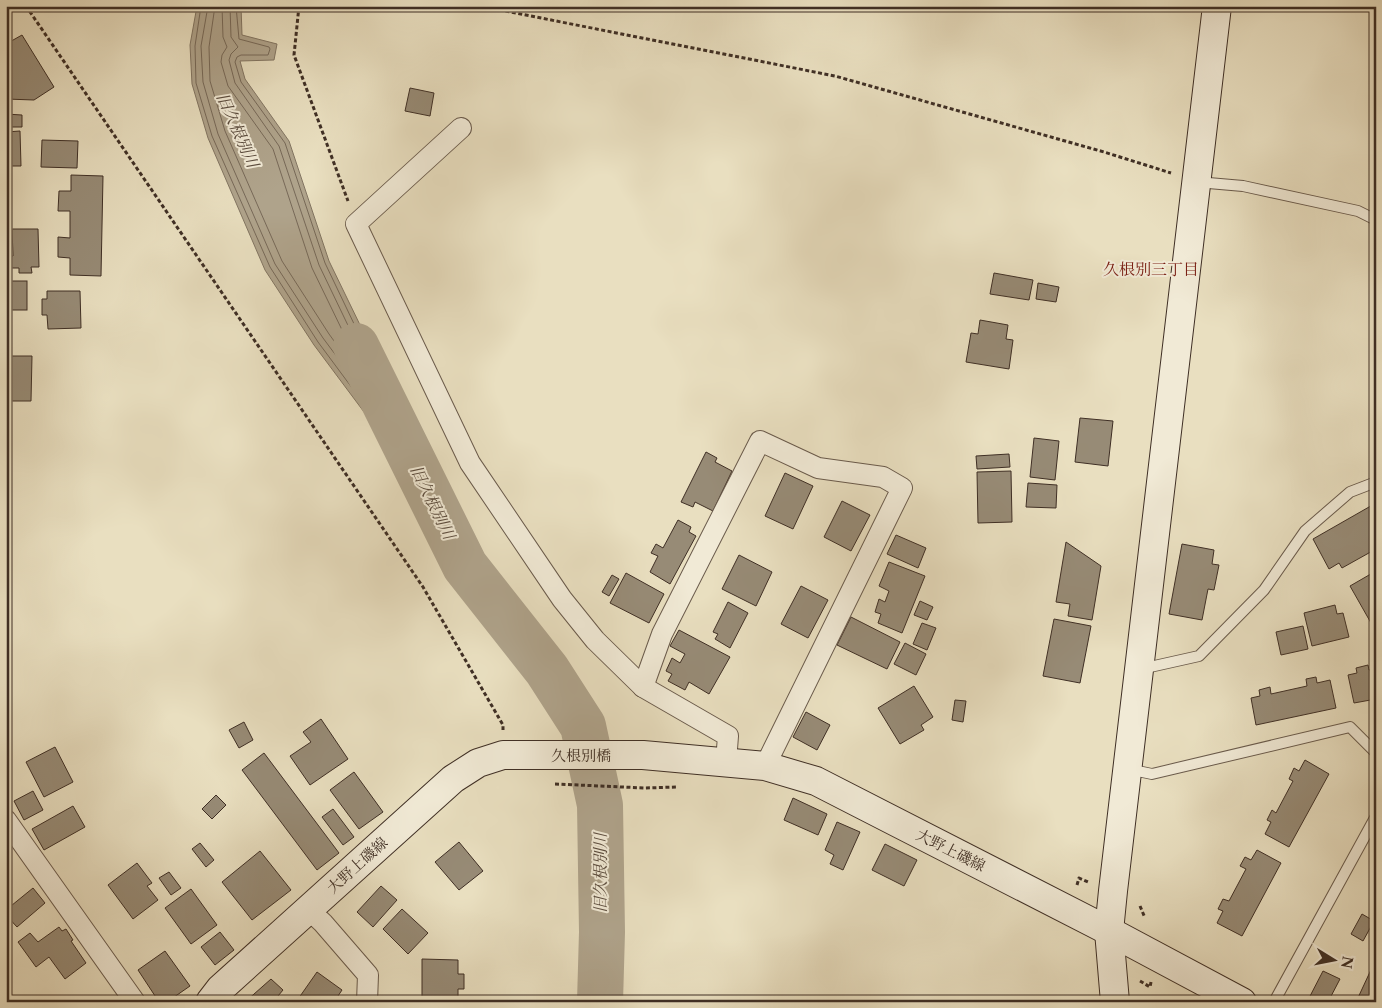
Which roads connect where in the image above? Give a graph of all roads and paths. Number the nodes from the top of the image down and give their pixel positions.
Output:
1 (26, 6) edge
2 (299, 6) edge
3 (480, 6) edge
4 (1218, 6) edge
5 (461, 128) dead end
6 (1197, 182) junction
7 (1376, 220) edge
8 (356, 224) junction
9 (1376, 482) edge
10 (1138, 669) junction
11 (643, 687) junction
12 (1376, 753) edge
13 (511, 755) junction
14 (643, 756) joint
15 (726, 762) junction
16 (766, 766) junction
17 (1127, 769) junction
18 (552, 784) dead end
19 (645, 788) dead end
20 (1376, 816) edge
21 (6, 820) edge
22 (308, 909) junction
23 (1109, 931) junction
24 (136, 1002) edge
25 (210, 1002) edge
26 (367, 1002) edge
27 (1115, 1002) edge
28 (1242, 1002) edge
29 (1274, 1002) edge

1 - 13 path
2 - 8 path
3 - 6 path
4 - 6 main road
5 - 8 street
6 - 7 lane
6 - 10 main road
8 - 11 street
9 - 10 lane
10 - 17 main road
11 - 15 street
11 - 16 street
12 - 17 lane
13 - 14 main road, 久根別橋
13 - 22 main road, 大野上磯線
14 - 15 main road, 大野上磯線
15 - 16 main road, 大野上磯線
16 - 23 main road, 大野上磯線
17 - 23 main road
18 - 19 path
20 - 29 lane
21 - 24 street
22 - 25 main road, 大野上磯線
22 - 26 street
23 - 27 main road
23 - 28 main road, 大野上磯線

